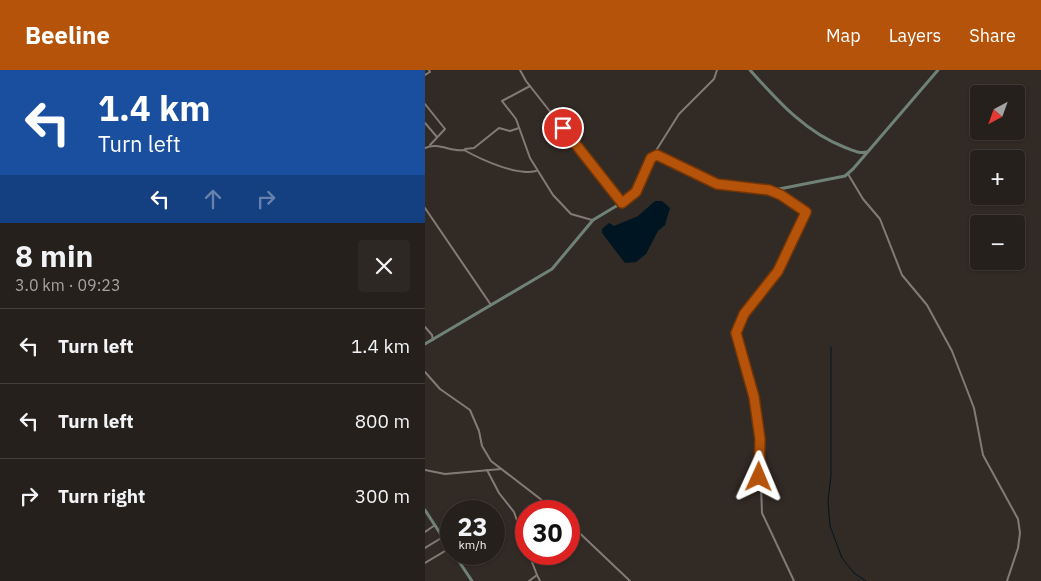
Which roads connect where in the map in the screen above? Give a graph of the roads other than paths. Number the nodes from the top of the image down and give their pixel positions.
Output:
1 (429, 70) edge
2 (520, 70) edge
3 (717, 70) edge
4 (750, 70) edge
5 (938, 70) edge
6 (425, 75) edge
7 (530, 86) junction
8 (425, 104) edge
9 (425, 123) edge
10 (519, 128) junction
11 (437, 137) junction
12 (429, 146) junction
13 (425, 148) edge
14 (464, 150) junction
15 (868, 152) junction
16 (862, 153) junction
17 (651, 158) junction
18 (863, 158) junction
19 (537, 170) junction
20 (849, 174) junction
21 (769, 190) junction
22 (622, 203) junction
23 (425, 208) edge
24 (593, 220) junction
25 (491, 305) junction
26 (425, 327) edge
27 (432, 335) junction
28 (438, 337) junction
29 (433, 340) junction
30 (425, 344) edge
31 (425, 372) edge
32 (425, 470) edge
33 (487, 470) junction
34 (503, 470) junction
35 (542, 500) edge
36 (425, 510) edge
37 (426, 515) edge
38 (515, 515) edge
39 (435, 525) junction
40 (425, 532) edge
41 (440, 532) edge
42 (580, 533) edge
43 (440, 539) edge
44 (425, 548) edge
45 (440, 555) edge
46 (425, 564) edge
47 (460, 565) edge
48 (533, 565) edge
49 (537, 575) junction
50 (471, 581) edge
51 (529, 581) edge
52 (540, 581) edge
53 (630, 581) edge
54 (794, 581) edge
55 (1007, 581) edge

1 - 6 street
2 - 7 street
3 - 17 street
4 - 16 street
5 - 15 street
7 - 10 street
7 - 22 street
8 - 11 street
9 - 11 street
10 - 14 street
10 - 19 street
11 - 12 street
12 - 13 street
12 - 14 street
14 - 19 street
15 - 16 street
15 - 18 street
16 - 18 street
17 - 21 street
17 - 22 street
18 - 20 street
19 - 24 street
20 - 21 street
20 - 55 street
21 - 54 street
22 - 24 street
23 - 25 street
24 - 25 street
25 - 28 street
26 - 27 street
27 - 28 street
27 - 29 street
28 - 29 street
29 - 30 street
31 - 34 street
32 - 33 street
33 - 34 street
33 - 38 street
34 - 35 street
36 - 37 street
37 - 39 street
39 - 40 street
39 - 41 street
42 - 53 street
43 - 44 street
45 - 46 street
47 - 50 street
48 - 49 street
49 - 51 street
49 - 52 street

